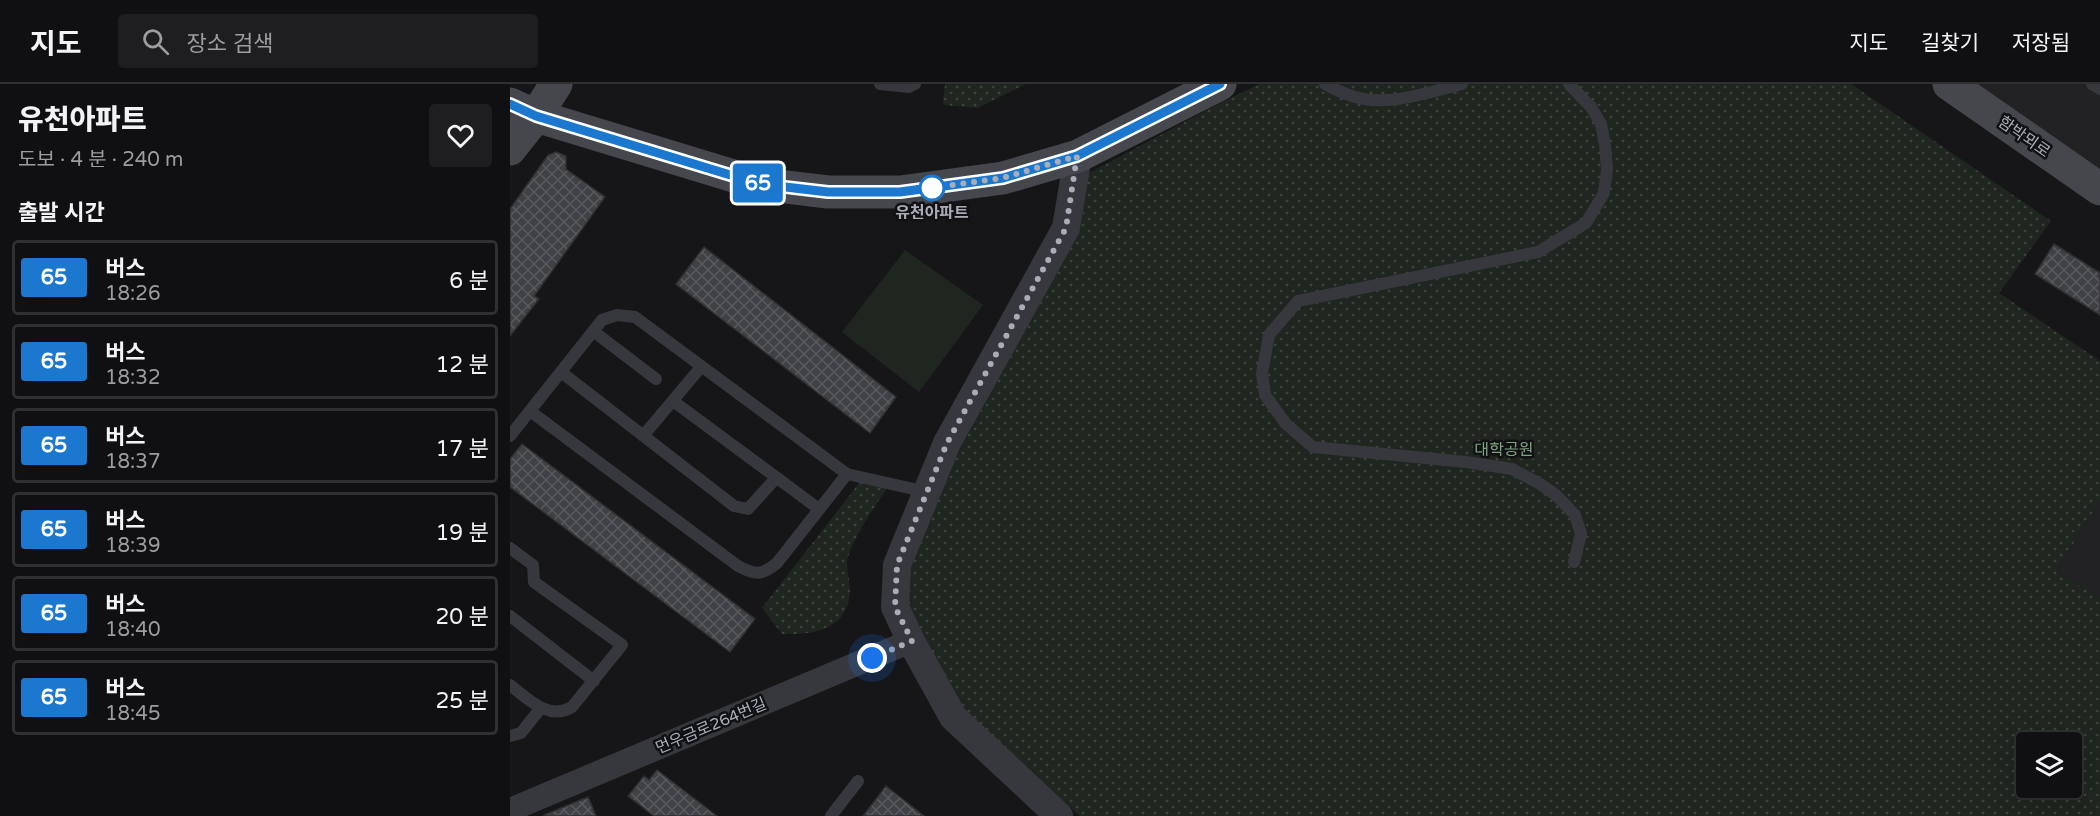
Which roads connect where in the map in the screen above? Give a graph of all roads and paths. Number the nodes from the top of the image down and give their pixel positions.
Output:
1 (556, 84) edge
2 (880, 84) edge
3 (915, 84) edge
4 (1220, 84) edge
5 (1325, 84) edge
6 (1462, 84) edge
7 (1569, 84) edge
8 (1949, 84) edge
9 (2092, 84) edge
10 (2100, 89) edge
11 (523, 110) edge
12 (510, 149) edge
13 (1077, 156) junction
14 (2100, 189) edge
15 (593, 331) junction
16 (702, 366) junction
17 (561, 372) junction
18 (656, 379) dead end
19 (673, 400) junction
20 (530, 411) junction
21 (510, 436) edge
22 (643, 436) junction
23 (847, 474) junction
24 (776, 478) junction
25 (927, 492) junction
26 (819, 509) junction
27 (510, 548) edge
28 (1574, 562) dead end
29 (510, 616) edge
30 (912, 641) junction
31 (594, 681) junction
32 (510, 685) edge
33 (540, 709) junction
34 (510, 736) edge
35 (858, 780) dead end
36 (510, 810) edge
37 (831, 816) edge
38 (1059, 816) edge

1 - 11 main road
2 - 3 lane
4 - 13 main road
5 - 6 lane
7 - 28 lane
8 - 14 main road, 함박뫼로
9 - 10 lane
11 - 12 main road
11 - 13 main road
13 - 25 street
15 - 16 lane
15 - 17 lane
15 - 18 lane
16 - 19 lane
16 - 23 lane
17 - 20 lane
17 - 22 lane
19 - 22 lane
19 - 24 lane
20 - 21 lane
20 - 26 lane
22 - 24 lane
23 - 25 lane
23 - 26 lane
24 - 26 lane
25 - 30 street
27 - 31 lane
29 - 31 lane
30 - 36 street, 먼우금로264번길
30 - 38 street
31 - 33 lane
32 - 33 lane
33 - 34 lane
35 - 37 lane

